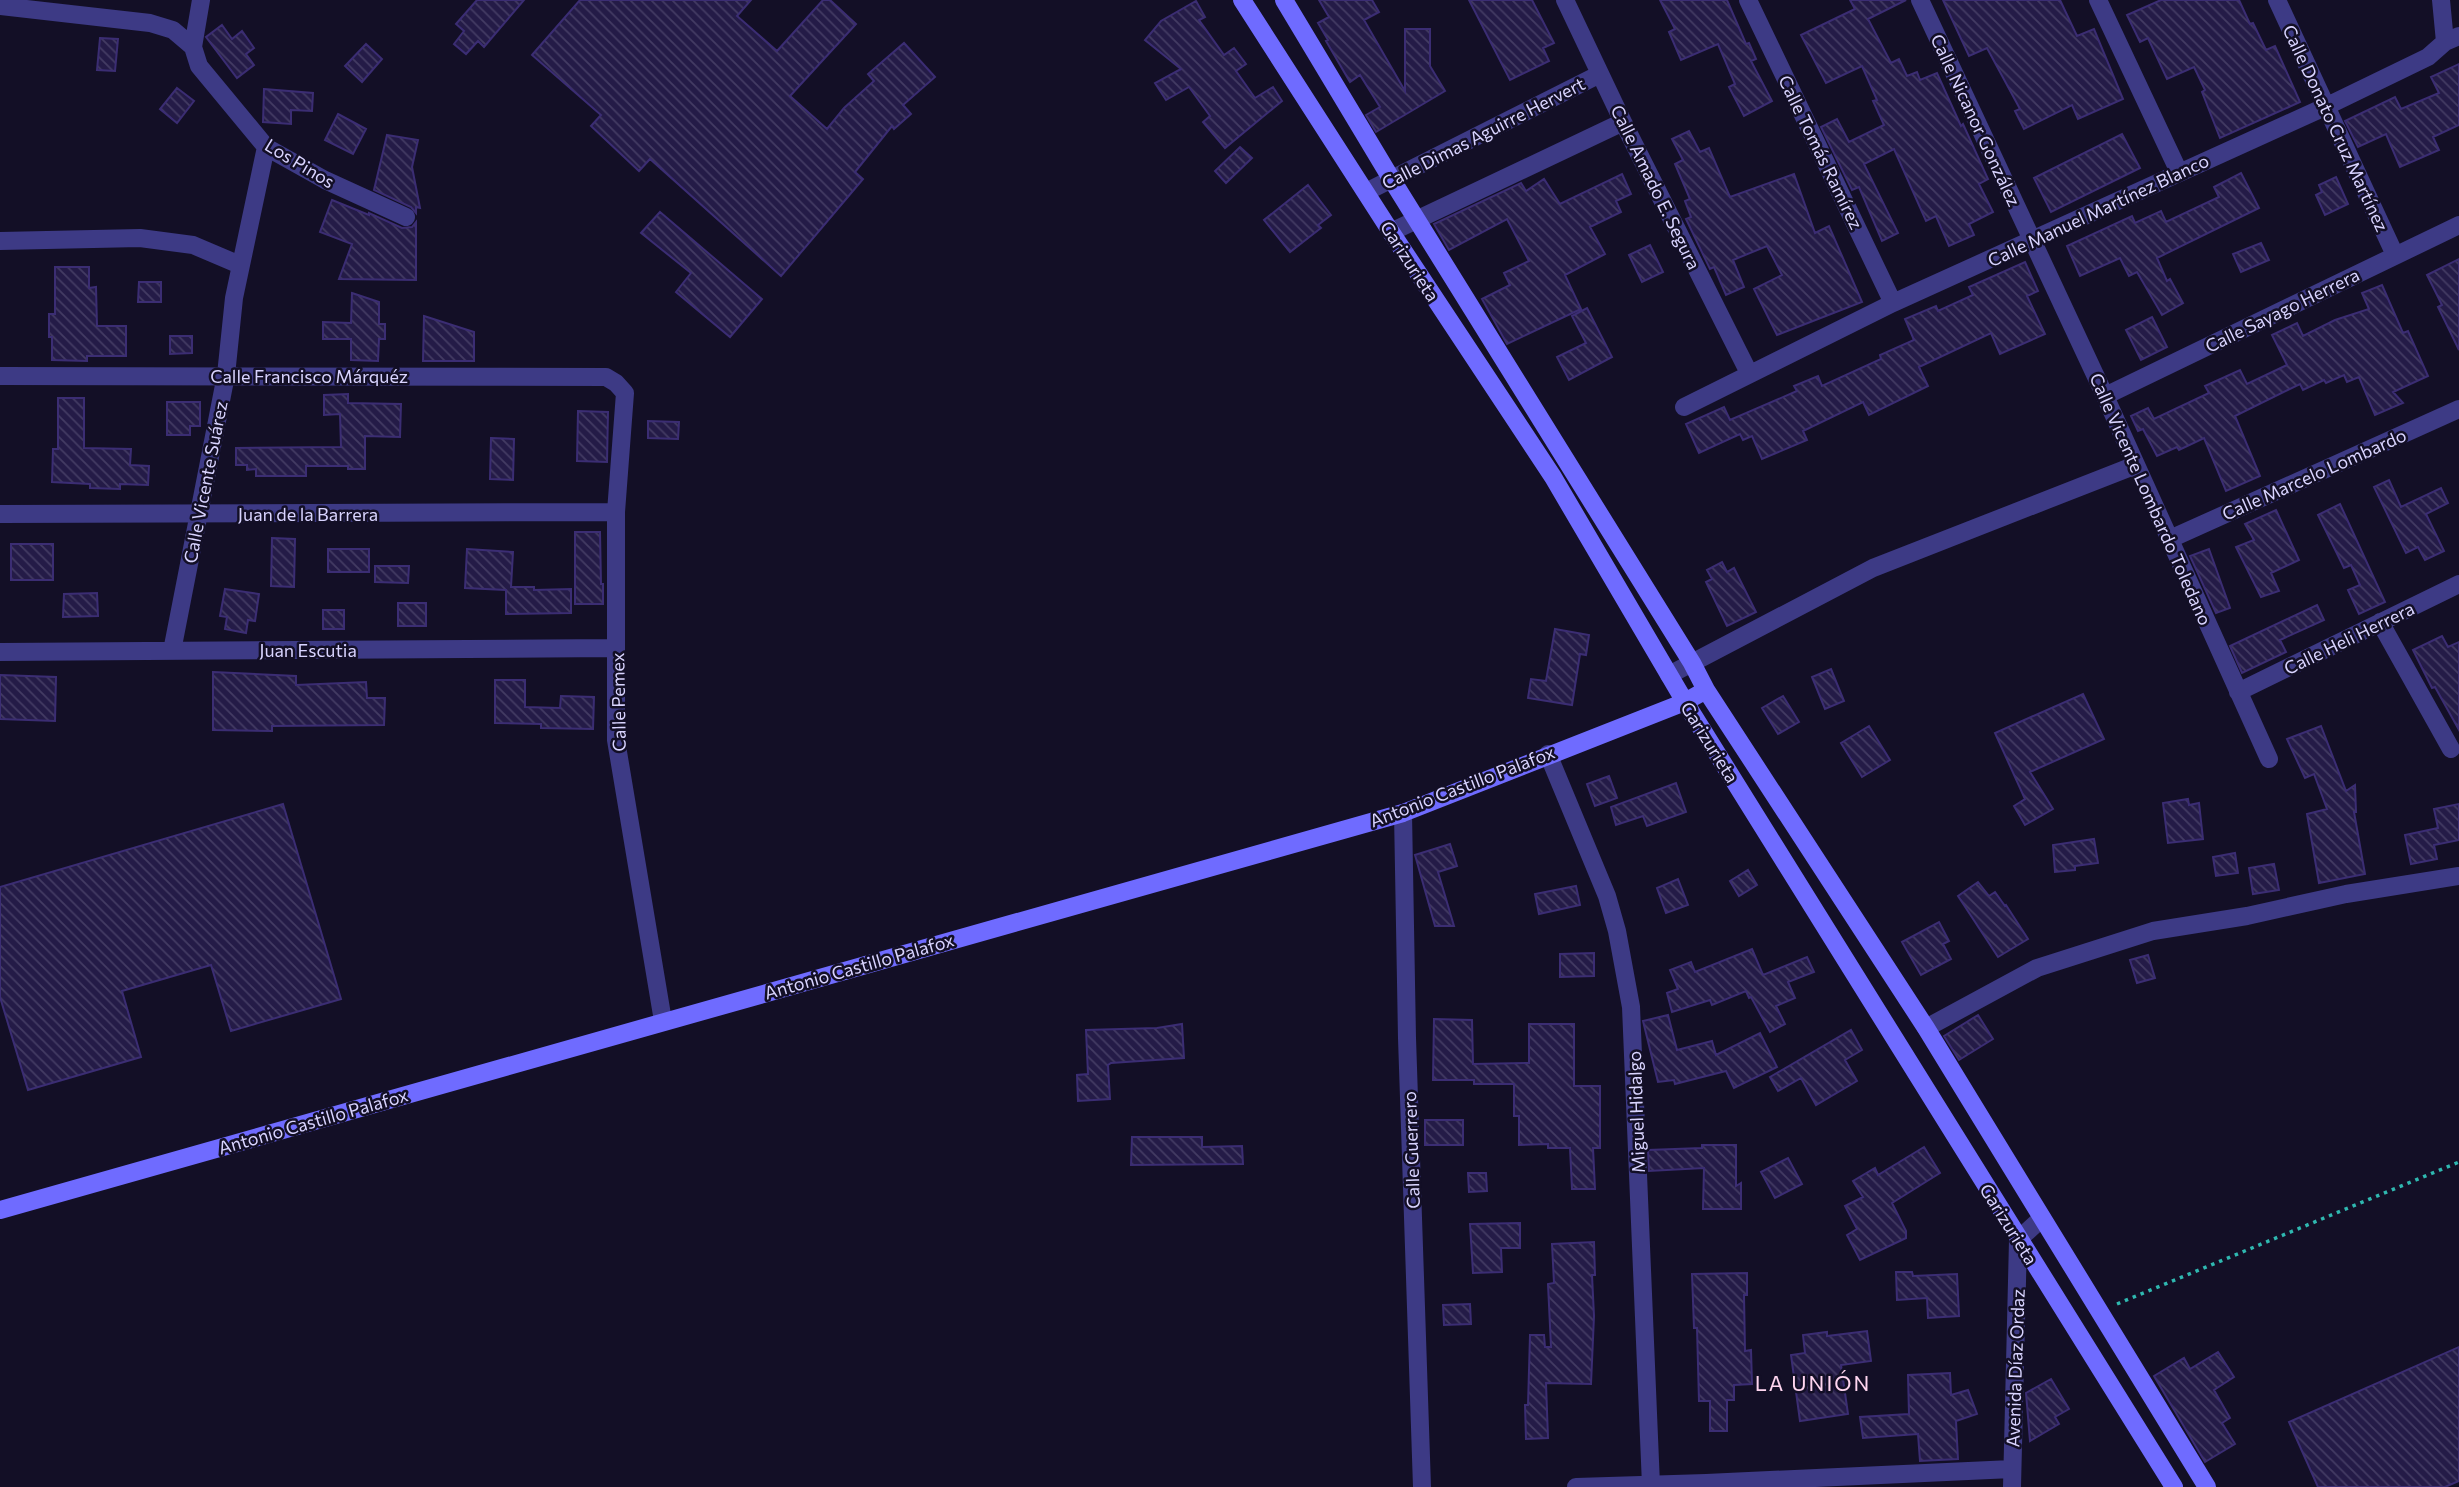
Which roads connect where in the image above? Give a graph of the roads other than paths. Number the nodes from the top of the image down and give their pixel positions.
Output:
1 (201, 0) edge
2 (1242, 0) edge
3 (1284, 0) edge
4 (1565, 0) edge
5 (1748, 0) edge
6 (1920, 0) edge
7 (2098, 0) edge
8 (2277, 0) edge
9 (2441, 0) edge
10 (0, 6) edge
11 (2452, 39) edge
12 (193, 47) junction
13 (1600, 74) junction
14 (2327, 106) junction
15 (1623, 122) junction
16 (266, 147) junction
17 (2179, 172) junction
18 (1392, 180) junction
19 (1366, 192) junction
20 (406, 217) dead end
21 (1416, 219) junction
22 (2459, 225) edge
23 (1391, 232) junction
24 (2033, 240) junction
25 (0, 241) edge
26 (2395, 255) junction
27 (240, 265) junction
28 (1893, 303) junction
29 (1749, 373) junction
30 (226, 375) junction
31 (0, 376) edge
32 (617, 383) joint
33 (2105, 396) junction
34 (1684, 407) dead end
35 (2459, 409) edge
36 (2136, 465) junction
37 (617, 512) junction
38 (0, 514) edge
39 (197, 514) junction
40 (2170, 539) junction
41 (2459, 584) edge
42 (2380, 622) junction
43 (617, 648) junction
44 (173, 651) junction
45 (0, 652) edge
46 (1692, 663) junction
47 (1669, 675) junction
48 (1706, 690) junction
49 (2238, 692) junction
50 (1685, 702) junction
51 (2451, 749) dead end
52 (1548, 754) junction
53 (2269, 759) dead end
54 (1403, 813) junction
55 (2459, 876) edge
56 (663, 1021) junction
57 (1926, 1028) junction
58 (0, 1210) edge
59 (2042, 1217) junction
60 (2018, 1240) junction
61 (2152, 1398) junction
62 (2127, 1409) junction
63 (2012, 1478) edge
64 (1651, 1485) junction
65 (1706, 1485) edge
66 (1422, 1487) edge
67 (1576, 1487) edge
68 (2174, 1487) edge
69 (2207, 1487) edge

1 - 12 street
2 - 19 main road, Garizurieta
3 - 18 main road, Garizurieta
4 - 13 street, Calle Amado E. Segura
5 - 28 street, Calle Tomás Ramírez
6 - 24 street, Calle Nicanor González
7 - 17 street
8 - 14 street, Calle Donato Cruz Martínez
9 - 11 street
10 - 12 street
11 - 14 street, Calle Manuel Martínez Blanco
12 - 16 street, Los Pinos
13 - 15 street, Calle Amado E. Segura
13 - 18 street, Calle Dimas Aguirre Hervert
14 - 17 street, Calle Manuel Martínez Blanco
14 - 26 street, Calle Donato Cruz Martínez
15 - 21 street
15 - 29 street, Calle Amado E. Segura
16 - 20 street, Los Pinos
16 - 27 street, Calle Vicente Suárez
17 - 24 street, Calle Manuel Martínez Blanco
18 - 19 street, Calle Dimas Aguirre Hervert
18 - 21 main road, Garizurieta
19 - 23 main road, Garizurieta
21 - 23 street
21 - 46 main road, Garizurieta
22 - 26 street, Calle Sayago Herrera
23 - 47 main road, Garizurieta
24 - 28 street, Calle Manuel Martínez Blanco
24 - 33 street, Calle Vicente Lombardo Toledano
25 - 27 street
26 - 33 street, Calle Sayago Herrera
27 - 30 street, Calle Vicente Suárez
28 - 29 street, Calle Manuel Martínez Blanco
29 - 34 street, Calle Manuel Martínez Blanco
30 - 31 street, Calle Francisco Márquéz
30 - 32 street, Calle Francisco Márquéz
30 - 39 street, Calle Vicente Suárez
32 - 37 street, Calle Pemex
33 - 36 street, Calle Vicente Lombardo Toledano
35 - 40 street, Calle Marcelo Lombardo
36 - 40 street, Calle Vicente Lombardo Toledano
36 - 46 street
37 - 39 street, Juan de la Barrera
37 - 43 street, Calle Pemex
38 - 39 street, Juan de la Barrera
39 - 44 street, Calle Vicente Suárez
40 - 49 street, Calle Vicente Lombardo Toledano
41 - 42 street, Calle Heli Herrera
42 - 49 street, Calle Heli Herrera
42 - 51 street
43 - 44 street, Juan Escutia
43 - 56 street, Calle Pemex
44 - 45 street, Juan Escutia
46 - 47 street
46 - 48 main road, Garizurieta
47 - 50 main road, Garizurieta
48 - 50 main road, Antonio Castillo Palafox
48 - 57 main road, Garizurieta
49 - 53 street, Calle Vicente Lombardo Toledano
50 - 52 main road, Antonio Castillo Palafox
50 - 60 main road, Garizurieta
52 - 54 main road, Antonio Castillo Palafox
52 - 64 street, Miguel Hidalgo
54 - 56 main road, Antonio Castillo Palafox
54 - 66 street, Calle Guerrero
55 - 57 street
56 - 58 main road, Antonio Castillo Palafox
57 - 59 main road, Garizurieta
59 - 60 street
59 - 61 main road, Garizurieta
60 - 62 main road, Garizurieta
60 - 63 street, Avenida Díaz Ordaz
61 - 62 main road
61 - 69 main road, Garizurieta
62 - 68 main road, Garizurieta
63 - 65 street
64 - 65 street
64 - 67 street

